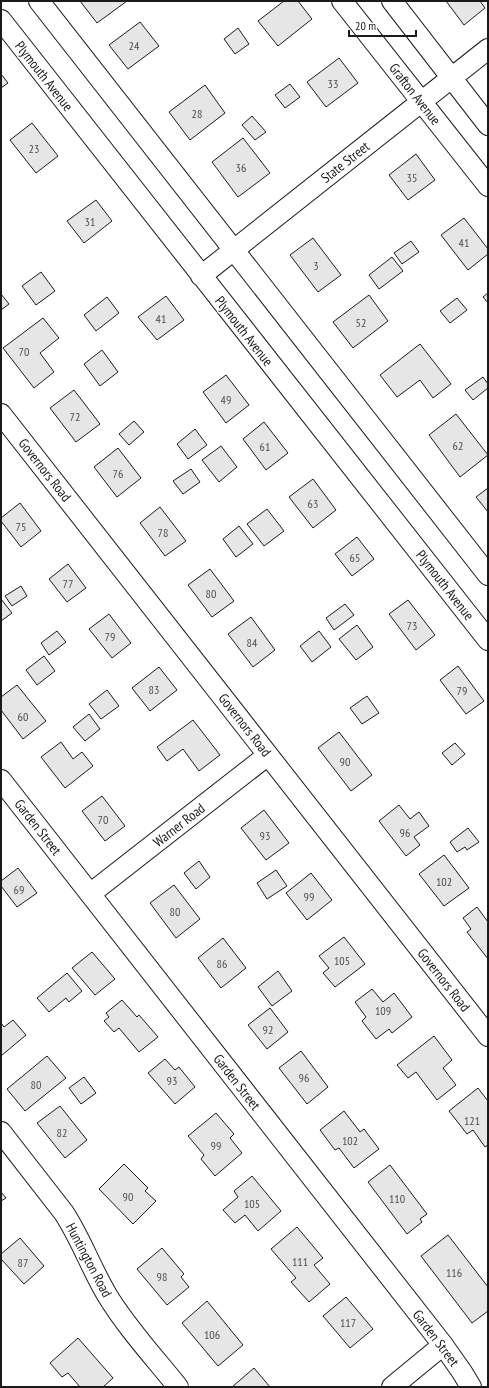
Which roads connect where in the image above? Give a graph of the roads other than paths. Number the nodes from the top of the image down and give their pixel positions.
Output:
1 (39, 1) edge
2 (342, 1) edge
3 (392, 1) edge
4 (1, 20) edge
5 (488, 49) edge
6 (451, 78) junction
7 (421, 102) junction
8 (488, 125) edge
9 (488, 186) edge
10 (233, 250) junction
11 (201, 276) junction
12 (1, 414) edge
13 (488, 575) edge
14 (488, 640) edge
15 (268, 755) junction
16 (1, 780) edge
17 (90, 894) junction
18 (488, 1036) edge
19 (1, 1132) edge
20 (443, 1345) junction
21 (178, 1387) edge
22 (392, 1387) edge
23 (471, 1387) edge

1 - 10 street
2 - 7 street, Grafton Avenue
3 - 6 street
4 - 11 street, Plymouth Avenue
5 - 6 street, State Street
6 - 7 street, State Street
6 - 8 street
7 - 9 street, Grafton Avenue
7 - 10 street, State Street
10 - 11 street, State Street
10 - 13 street
11 - 14 street, Plymouth Avenue
12 - 15 street, Governors Road
15 - 17 street, Warner Road
15 - 18 street, Governors Road
16 - 17 street, Garden Street
17 - 20 street, Garden Street
19 - 21 street, Huntington Road
20 - 22 street
20 - 23 street, Garden Street

